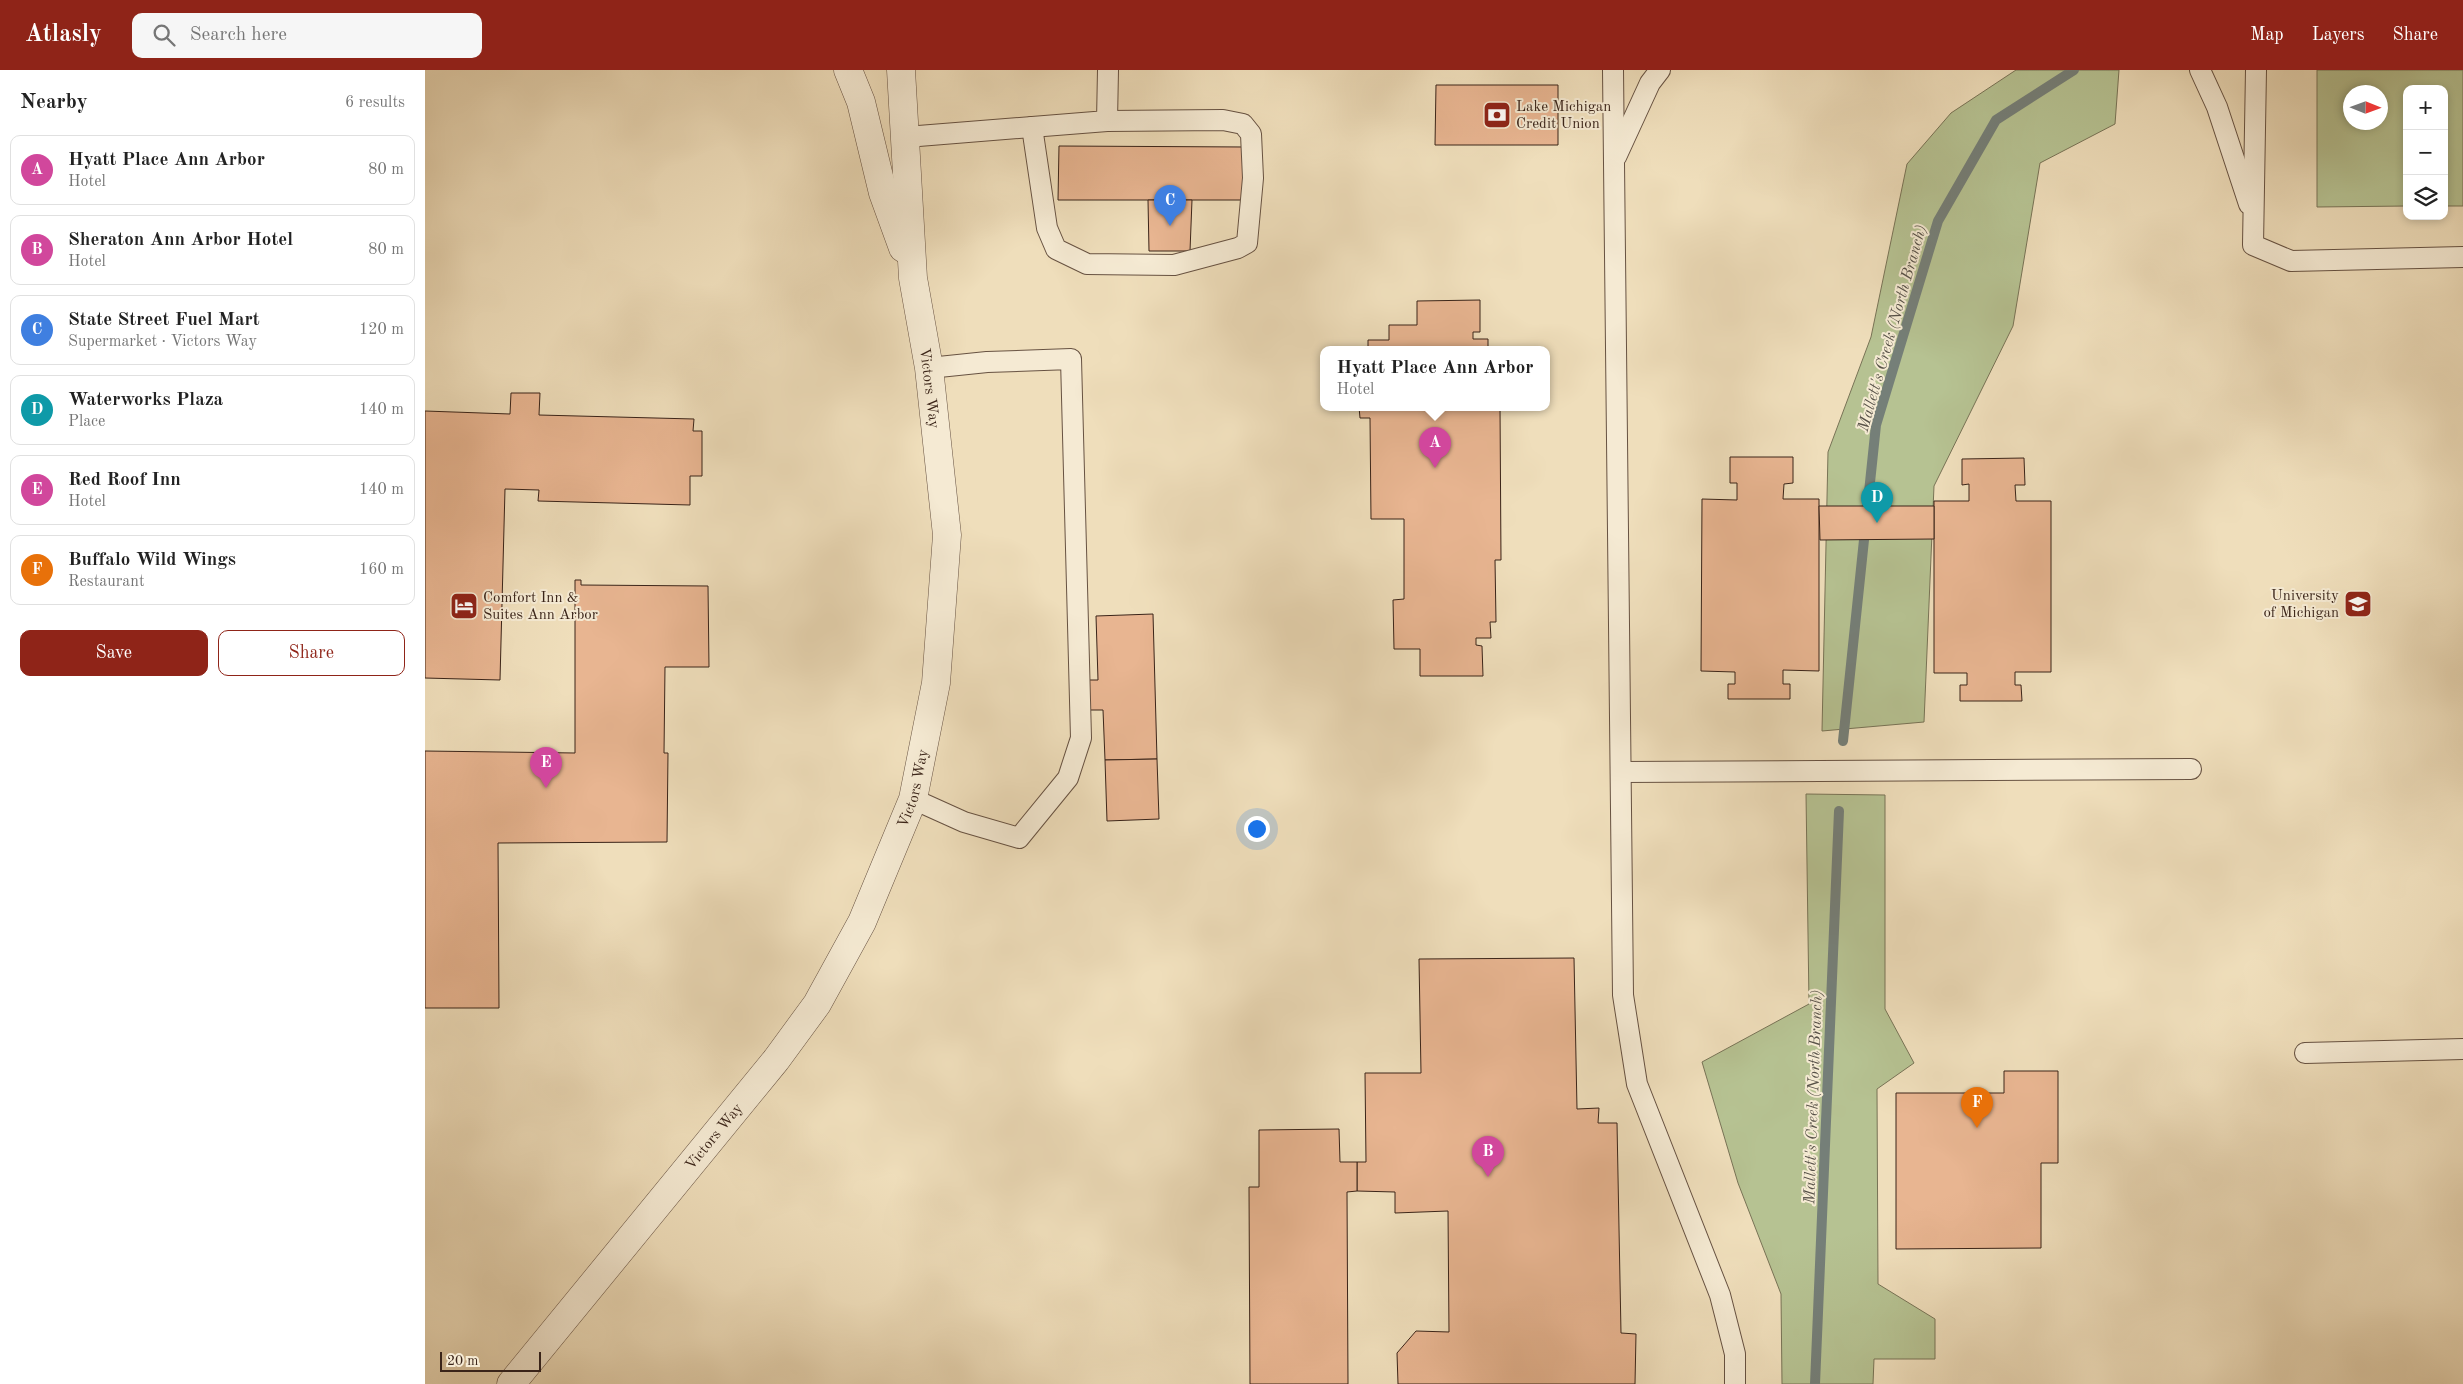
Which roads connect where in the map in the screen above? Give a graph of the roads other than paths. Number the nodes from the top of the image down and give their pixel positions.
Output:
1 (848, 70) edge
2 (901, 70) edge
3 (1108, 70) edge
4 (1613, 70) edge
5 (1660, 70) edge
6 (2200, 70) edge
7 (2256, 70) edge
8 (1107, 121) junction
9 (1032, 127) junction
10 (905, 137) junction
11 (1613, 163) junction
12 (2253, 218) junction
13 (2463, 256) edge
14 (913, 278) junction
15 (929, 368) junction
16 (2191, 769) dead end
17 (1621, 772) junction
18 (913, 799) junction
19 (2463, 1049) edge
20 (2305, 1053) dead end
21 (511, 1384) edge
22 (1735, 1384) edge

1 - 14 street
2 - 10 street, Victors Way
3 - 8 lane
4 - 11 lane
5 - 11 lane
6 - 12 lane
7 - 12 lane
8 - 9 lane
8 - 9 lane
9 - 10 lane
10 - 14 street, Victors Way
11 - 17 lane
12 - 13 lane
14 - 15 street, Victors Way
15 - 18 street, Victors Way
15 - 18 lane
16 - 17 lane
17 - 22 lane
18 - 21 street, Victors Way
19 - 20 lane

